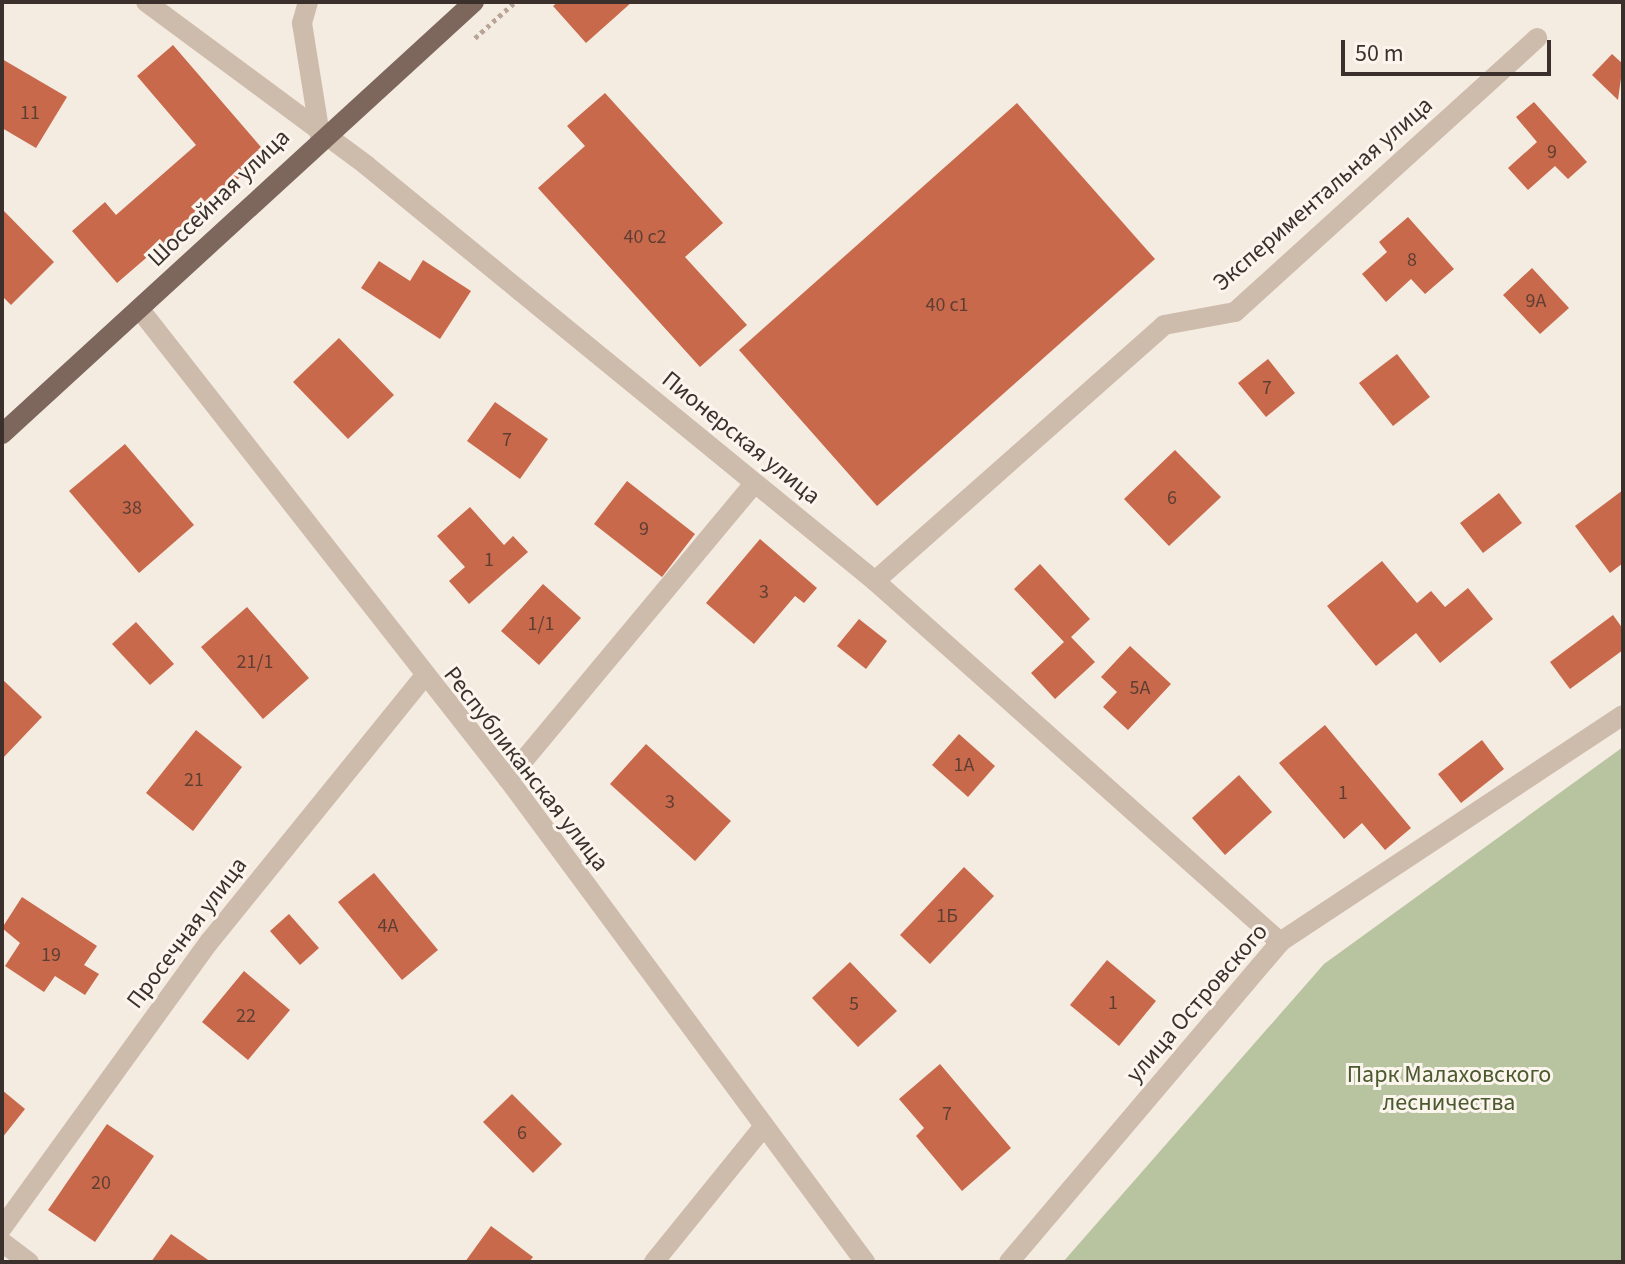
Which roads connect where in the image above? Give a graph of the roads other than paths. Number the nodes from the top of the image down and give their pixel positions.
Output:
1 (146, 2) edge
2 (308, 2) edge
3 (474, 2) edge
4 (1537, 38) dead end
5 (320, 136) junction
6 (141, 311) junction
7 (2, 434) edge
8 (754, 484) junction
9 (875, 581) junction
10 (423, 678) junction
11 (1623, 715) edge
12 (508, 779) junction
13 (1280, 942) junction
14 (761, 1130) junction
15 (2, 1228) edge
16 (2, 1242) edge
17 (29, 1262) edge
18 (654, 1262) edge
19 (865, 1262) edge
20 (1009, 1262) edge

1 - 5 street, Пионерская улица
2 - 5 street
3 - 5 main road, Шоссейная улица
4 - 9 street, Экспериментальная улица
5 - 6 main road, Шоссейная улица
5 - 8 street, Пионерская улица
6 - 7 main road, Шоссейная улица
6 - 10 street, Республиканская улица
8 - 9 street, Пионерская улица
8 - 12 street
9 - 13 street, Пионерская улица
10 - 12 street, Республиканская улица
10 - 15 street, Просечная улица
11 - 13 street, улица Островского
12 - 14 street, Республиканская улица
13 - 20 street, улица Островского
14 - 18 street
14 - 19 street, Республиканская улица
16 - 17 street

